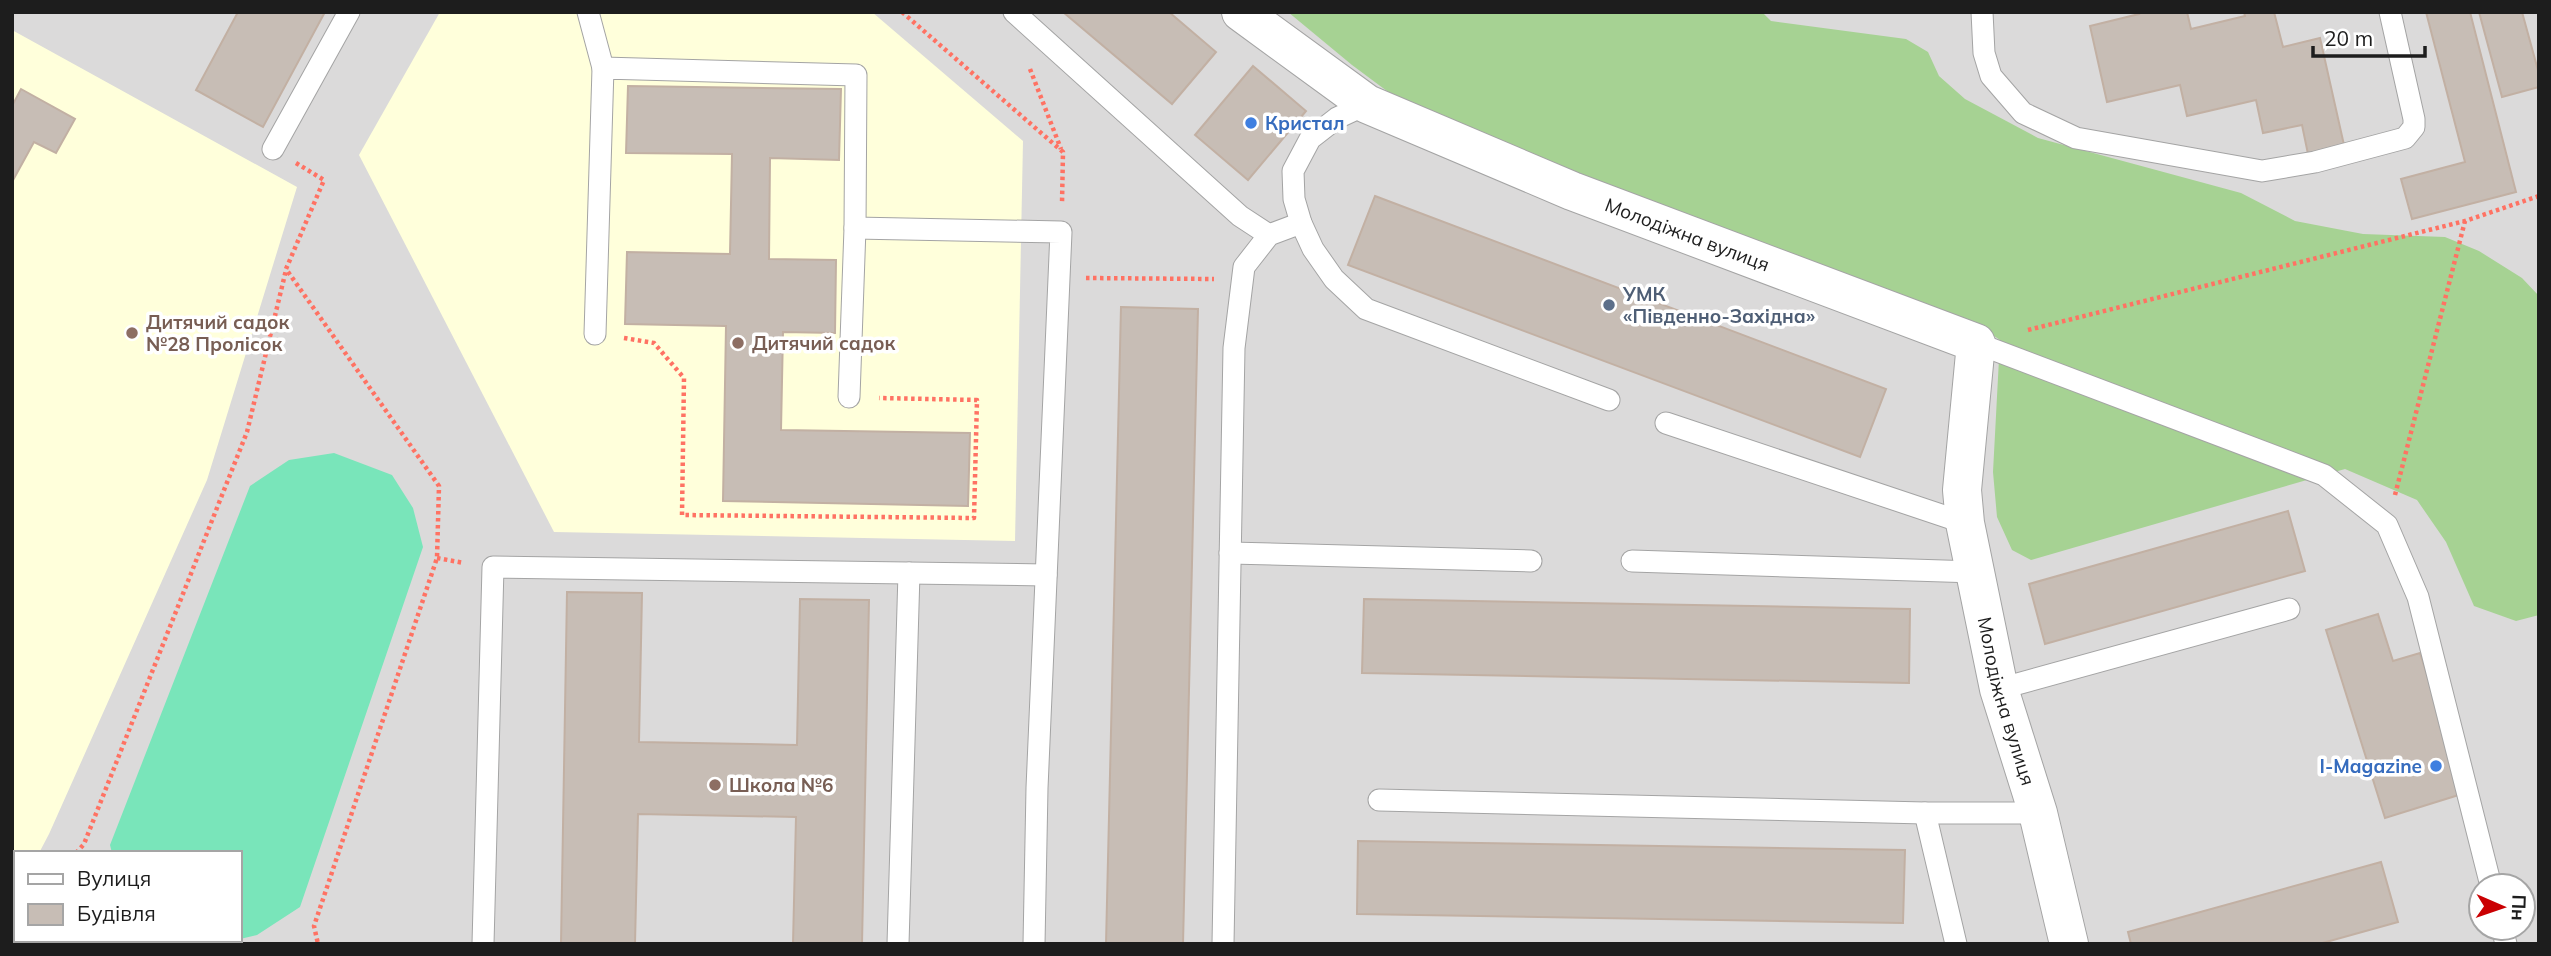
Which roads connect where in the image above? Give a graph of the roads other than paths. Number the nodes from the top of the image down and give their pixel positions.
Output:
1 (349, 12) edge
2 (588, 12) edge
3 (1014, 12) edge
4 (1241, 12) edge
5 (1982, 12) edge
6 (2390, 12) edge
7 (603, 68) junction
8 (1367, 104) junction
9 (273, 149) road end
10 (1301, 223) junction
11 (855, 228) junction
12 (1269, 235) junction
13 (595, 334) road end
14 (1976, 343) junction
15 (849, 397) road end
16 (1609, 400) dead end
17 (1666, 424) dead end
18 (1965, 523) junction
19 (1230, 553) junction
20 (1531, 561) dead end
21 (1632, 561) dead end
22 (1975, 572) junction
23 (909, 573) junction
24 (1046, 575) junction
25 (2289, 609) dead end
26 (1999, 689) junction
27 (1379, 800) dead end
28 (1925, 813) junction
29 (2038, 813) junction
30 (2487, 872) edge
31 (483, 944) edge
32 (898, 944) edge
33 (1034, 944) edge
34 (1223, 944) edge
35 (1956, 944) edge
36 (2069, 944) edge

1 - 9 lane
2 - 7 lane
3 - 12 lane
4 - 8 street, Молодіжна вулиця
5 - 6 lane
7 - 11 lane
7 - 13 lane
8 - 10 lane
8 - 14 street, Молодіжна вулиця
10 - 12 lane
10 - 16 lane
11 - 15 lane
11 - 24 lane
12 - 19 lane
14 - 18 street, Молодіжна вулиця
14 - 30 lane
17 - 18 lane
18 - 22 street, Молодіжна вулиця
19 - 20 lane
19 - 34 lane
21 - 22 lane
22 - 26 street, Молодіжна вулиця
23 - 24 lane
23 - 31 lane
23 - 32 lane
24 - 33 lane
25 - 26 lane
26 - 29 street, Молодіжна вулиця
27 - 28 lane
28 - 29 lane
28 - 35 lane
29 - 36 street, Молодіжна вулиця

